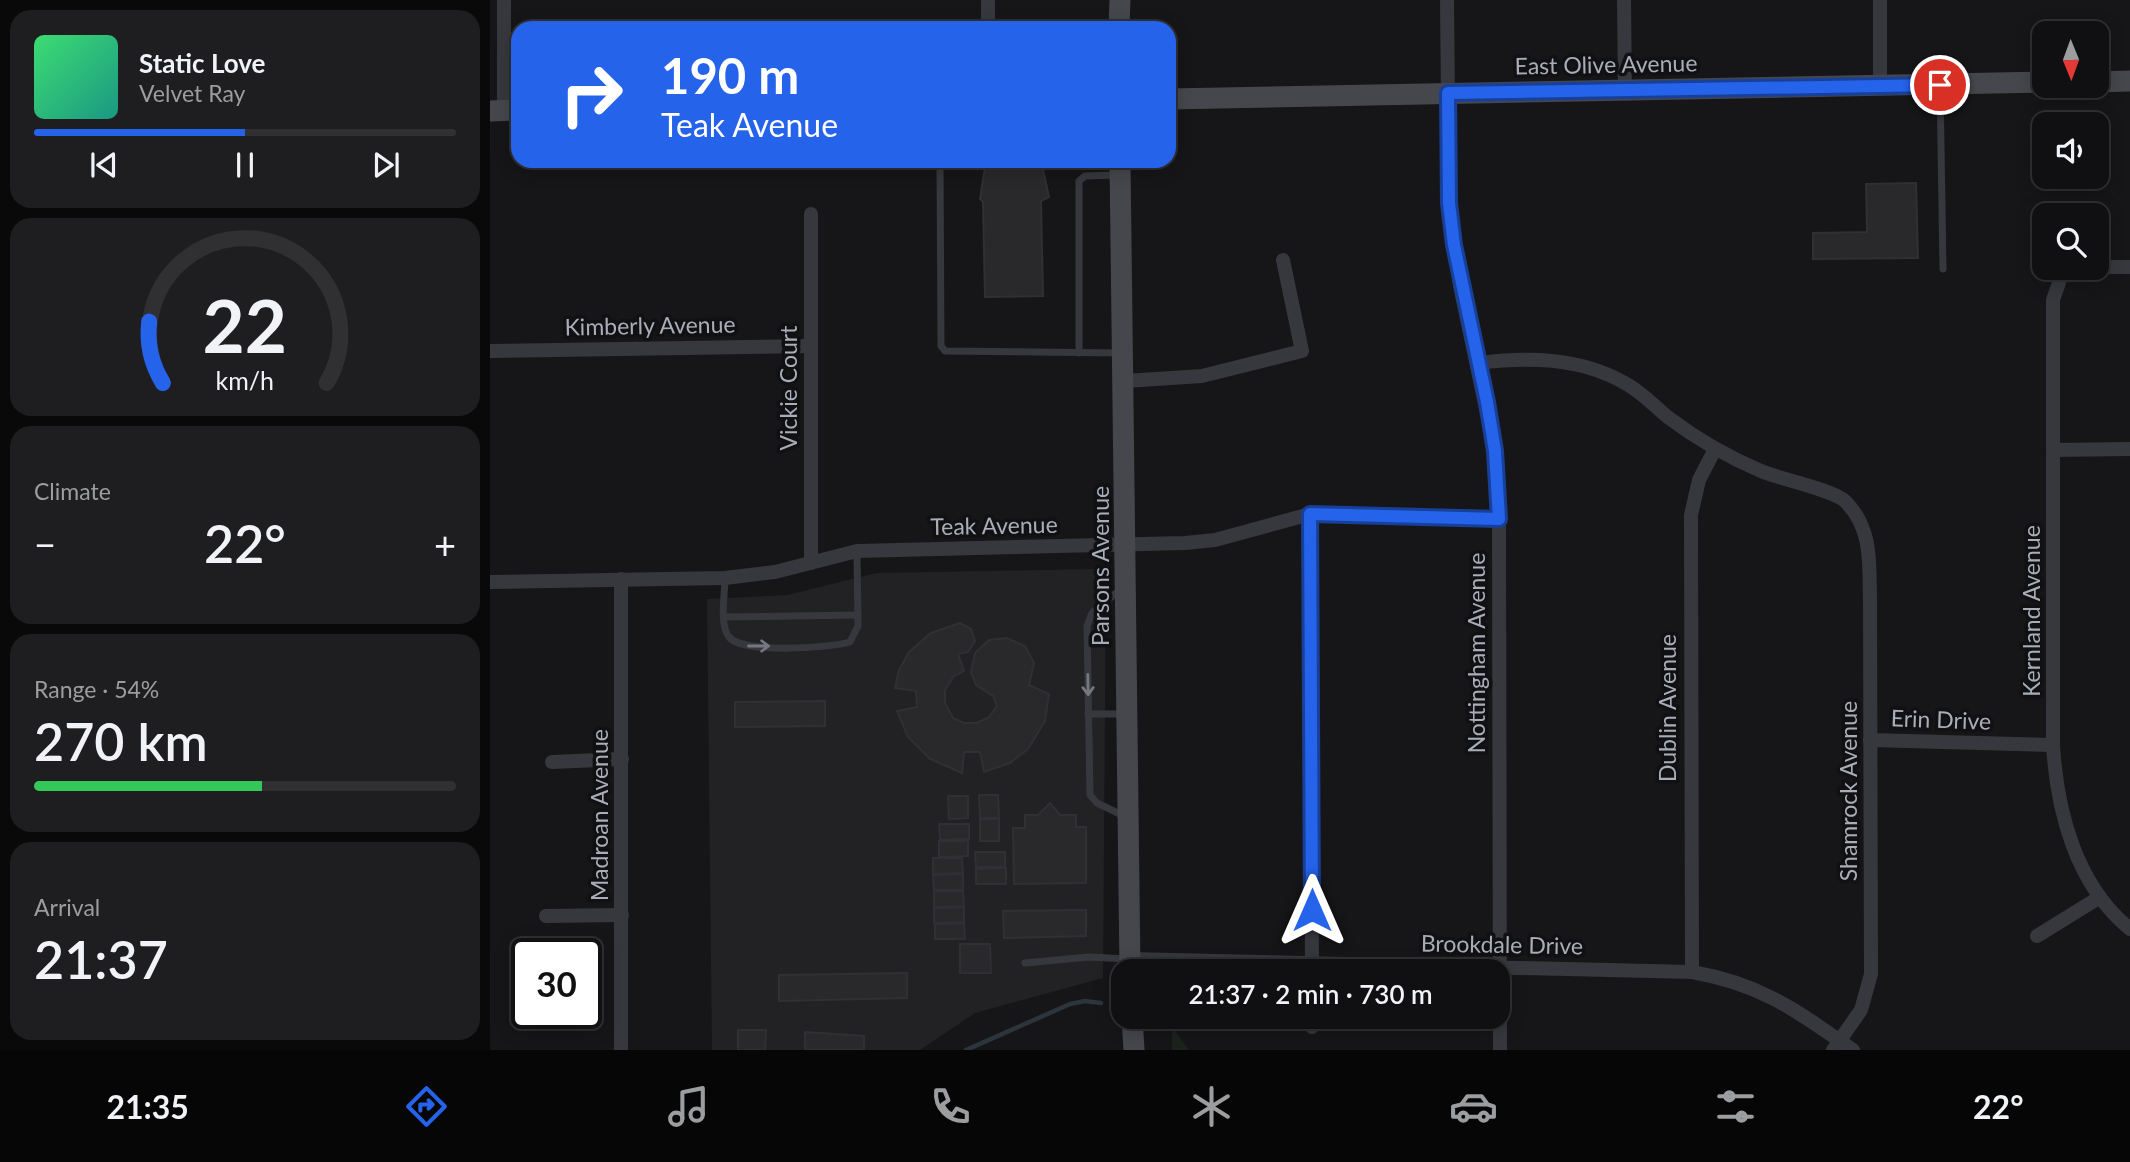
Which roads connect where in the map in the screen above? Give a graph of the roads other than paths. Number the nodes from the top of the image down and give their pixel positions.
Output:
1 (504, 0) edge
2 (988, 0) edge
3 (1119, 0) edge
4 (1447, 0) edge
5 (1624, 0) edge
6 (1880, 0) edge
7 (988, 21) edge
8 (1119, 21) edge
9 (2130, 81) edge
10 (2032, 82) edge
11 (2109, 82) edge
12 (1940, 85) junction
13 (1880, 86) junction
14 (1625, 90) junction
15 (1448, 93) junction
16 (1176, 99) edge
17 (504, 110) edge
18 (940, 168) edge
19 (1120, 168) edge
20 (811, 214) dead end
21 (1283, 260) dead end
22 (2109, 267) edge
23 (2130, 267) edge
24 (1943, 269) dead end
25 (2060, 280) edge
26 (811, 346) junction
27 (490, 351) edge
28 (1079, 353) junction
29 (1124, 353) junction
30 (1478, 363) junction
31 (1125, 381) junction
32 (1715, 449) junction
33 (2130, 449) edge
34 (2053, 450) junction
35 (1310, 514) junction
36 (1499, 519) junction
37 (1126, 545) junction
38 (856, 551) junction
39 (811, 563) junction
40 (725, 578) junction
41 (621, 579) junction
42 (490, 582) edge
43 (1126, 584) junction
44 (858, 615) junction
45 (725, 617) junction
46 (1126, 714) junction
47 (1088, 715) junction
48 (1870, 740) junction
49 (2053, 745) junction
50 (622, 759) junction
51 (552, 762) dead end
52 (1126, 817) junction
53 (2101, 897) junction
54 (622, 915) junction
55 (546, 916) dead end
56 (2130, 929) edge
57 (2038, 936) dead end
58 (1129, 959) edge
59 (1312, 959) edge
60 (1501, 959) edge
61 (1111, 961) edge
62 (1025, 963) dead end
63 (1510, 967) edge
64 (1692, 972) junction
65 (1133, 1029) edge
66 (1500, 1029) edge
67 (1836, 1045) edge
68 (621, 1050) edge
69 (1134, 1050) edge
70 (1500, 1050) edge
71 (1853, 1050) edge

1 - 17 street
2 - 7 street
3 - 8 main road
4 - 15 street, Nottingham Avenue
5 - 14 street
6 - 13 street
9 - 11 main road
10 - 12 main road, East Olive Avenue
12 - 13 main road, East Olive Avenue
12 - 24 lane
13 - 14 main road, East Olive Avenue
14 - 15 main road, East Olive Avenue
15 - 16 main road, East Olive Avenue
15 - 30 street, Nottingham Avenue
18 - 28 lane
19 - 28 lane
19 - 29 main road, Parsons Avenue
20 - 26 street, Vickie Court
21 - 31 street
22 - 23 street
25 - 34 street, Kernland Avenue
26 - 27 street, Kimberly Avenue
26 - 39 street, Vickie Court
28 - 29 lane
29 - 31 main road, Parsons Avenue
30 - 32 street
30 - 36 street, Nottingham Avenue
31 - 37 main road, Parsons Avenue
32 - 48 street, Shamrock Avenue
32 - 64 street, Dublin Avenue
33 - 34 street
34 - 49 street, Kernland Avenue
35 - 36 street, Teak Avenue
35 - 37 street, Teak Avenue
35 - 59 street
36 - 60 street, Nottingham Avenue
37 - 38 street, Teak Avenue
37 - 43 main road, Parsons Avenue
38 - 39 street, Teak Avenue
38 - 44 lane
39 - 40 street, Teak Avenue
40 - 41 street, Teak Avenue
40 - 45 lane
41 - 42 street, Teak Avenue
41 - 50 street, Madroan Avenue
43 - 46 main road, Parsons Avenue
43 -> 47 lane
44 - 45 lane
45 -> 44 lane
46 - 47 lane
46 - 52 main road, Parsons Avenue
47 - 52 lane
48 - 49 street, Erin Drive
48 - 67 street, Shamrock Avenue
49 - 53 street, Kernland Avenue
50 - 51 street
50 - 54 street, Madroan Avenue
52 - 58 main road, Parsons Avenue
53 - 56 street, Kernland Avenue
53 - 57 street
54 - 55 street
54 - 68 street, Madroan Avenue
61 - 62 lane
63 - 64 street, Brookdale Drive
64 - 67 street, Brookdale Drive
65 - 69 main road
66 - 70 street, Nottingham Avenue
67 - 71 street, Brookdale Drive

